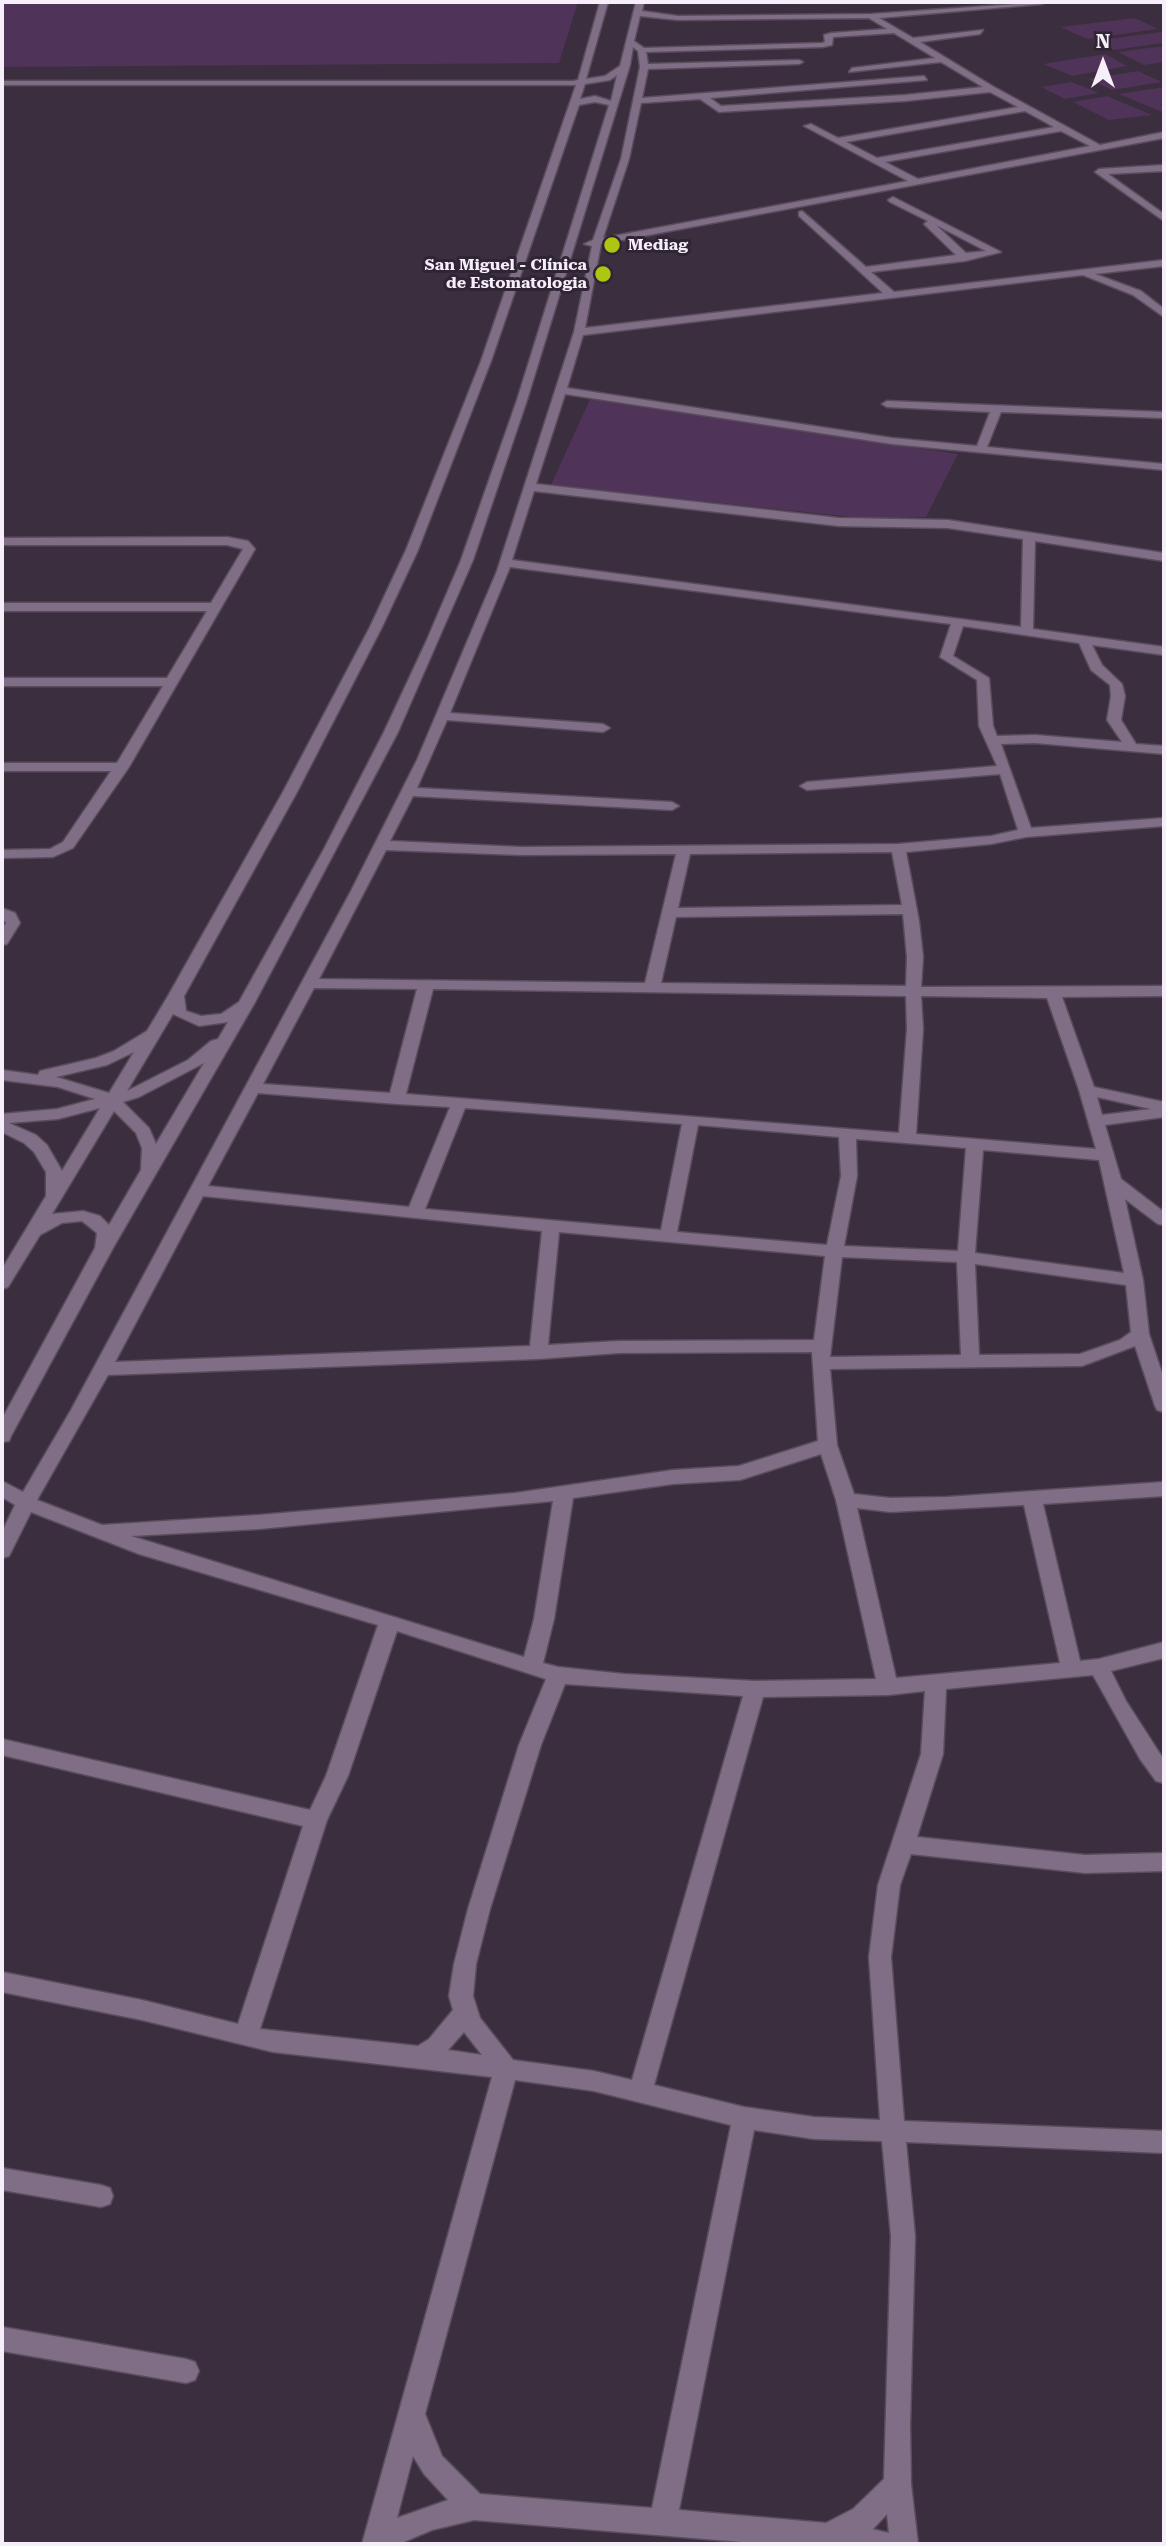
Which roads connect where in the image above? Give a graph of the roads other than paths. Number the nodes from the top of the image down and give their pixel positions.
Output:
1 (604, 2) edge
2 (640, 2) edge
3 (929, 2) edge
4 (1042, 2) edge
5 (891, 4) edge
6 (974, 5) edge
7 (939, 11) junction
8 (637, 13) junction
9 (895, 15) junction
10 (872, 16) junction
11 (894, 32) junction
12 (979, 32) dead end
13 (910, 41) junction
14 (631, 42) junction
15 (642, 50) junction
16 (941, 60) junction
17 (594, 62) junction
18 (799, 62) dead end
19 (626, 63) junction
20 (612, 65) dead end
21 (644, 67) junction
22 (574, 70) dead end
23 (852, 70) dead end
24 (559, 73) dead end
25 (2, 76) edge
26 (924, 78) dead end
27 (531, 79) junction
28 (583, 79) junction
29 (600, 80) junction
30 (2, 83) edge
31 (991, 89) junction
32 (617, 93) junction
33 (702, 96) junction
34 (576, 100) junction
35 (639, 101) junction
36 (614, 104) junction
37 (1026, 108) junction
38 (808, 126) dead end
39 (1062, 128) junction
40 (1164, 135) edge
41 (835, 141) junction
42 (1098, 147) junction
43 (875, 161) junction
44 (1164, 168) edge
45 (919, 183) junction
46 (893, 200) dead end
47 (917, 212) junction
48 (802, 214) dead end
49 (1164, 218) edge
50 (597, 243) junction
51 (572, 246) junction
52 (965, 258) junction
53 (1164, 263) edge
54 (864, 270) junction
55 (1077, 272) junction
56 (890, 294) junction
57 (1162, 310) edge
58 (579, 332) junction
59 (561, 390) junction
60 (887, 404) dead end
61 (995, 409) junction
62 (1164, 415) edge
63 (980, 451) junction
64 (1164, 467) edge
65 (531, 487) junction
66 (1029, 536) junction
67 (2, 541) edge
68 (1164, 556) edge
69 (506, 563) junction
70 (2, 607) edge
71 (217, 607) junction
72 (958, 621) junction
73 (1027, 631) junction
74 (1084, 640) junction
75 (1164, 651) edge
76 (2, 682) edge
77 (173, 682) junction
78 (442, 716) junction
79 (603, 728) dead end
80 (993, 740) junction
81 (1132, 748) junction
82 (1164, 750) edge
83 (2, 767) edge
84 (122, 767) junction
85 (1005, 769) junction
86 (807, 786) dead end
87 (407, 792) junction
88 (672, 806) dead end
89 (1164, 822) edge
90 (1026, 833) junction
91 (380, 845) junction
92 (898, 848) junction
93 (684, 849) junction
94 (2, 854) edge
95 (909, 909) junction
96 (2, 912) edge
97 (669, 913) junction
98 (2, 941) edge
99 (308, 984) junction
100 (426, 985) junction
101 (652, 988) junction
102 (913, 991) junction
103 (1164, 991) edge
104 (1053, 993) junction
105 (176, 996) junction
106 (246, 1004) junction
107 (160, 1022) junction
108 (9, 1075) edge
109 (251, 1088) junction
110 (1087, 1090) junction
111 (397, 1099) junction
112 (113, 1100) junction
113 (459, 1104) junction
114 (1164, 1110) edge
115 (2, 1119) edge
116 (691, 1120) junction
117 (1096, 1121) junction
118 (2, 1126) edge
119 (846, 1133) junction
120 (907, 1140) junction
121 (975, 1145) junction
122 (1105, 1155) junction
123 (149, 1170) junction
124 (1113, 1181) junction
125 (197, 1189) junction
126 (52, 1199) junction
127 (415, 1214) junction
128 (1164, 1220) edge
129 (551, 1226) junction
130 (668, 1236) junction
131 (29, 1237) junction
132 (104, 1248) junction
133 (834, 1251) junction
134 (966, 1256) junction
135 (1134, 1280) junction
136 (2, 1283) edge
137 (1140, 1334) junction
138 (538, 1353) junction
139 (821, 1355) junction
140 (970, 1362) junction
141 (102, 1369) junction
142 (1164, 1406) edge
143 (2, 1436) edge
144 (828, 1445) junction
145 (2, 1488) edge
146 (1164, 1489) edge
147 (564, 1492) junction
148 (1032, 1499) junction
149 (846, 1500) junction
150 (26, 1503) junction
151 (101, 1530) junction
152 (2, 1551) edge
153 (390, 1621) junction
154 (1164, 1650) edge
155 (533, 1667) junction
156 (1099, 1667) junction
157 (1072, 1670) junction
158 (558, 1675) junction
159 (936, 1682) junction
160 (888, 1687) junction
161 (755, 1689) junction
162 (2, 1747) edge
163 (1164, 1775) edge
164 (316, 1821) junction
165 (903, 1843) junction
166 (1164, 1862) edge
167 (2, 1982) edge
168 (465, 2012) junction
169 (247, 2036) junction
170 (421, 2057) junction
171 (506, 2068) junction
172 (640, 2093) junction
173 (744, 2118) junction
174 (893, 2130) junction
175 (1164, 2142) edge
176 (2, 2179) edge
177 (101, 2196) dead end
178 (2, 2339) edge
179 (186, 2371) dead end
180 (412, 2415) junction
181 (898, 2484) junction
182 (474, 2507) junction
183 (663, 2522) junction
184 (828, 2537) junction
185 (376, 2542) edge
186 (882, 2544) edge
187 (904, 2544) edge

1 - 17 street
2 - 8 street
3 - 7 street
4 - 6 street
5 - 9 street
6 - 7 street
7 - 9 street
8 - 10 street
8 - 14 street
9 - 10 street
10 - 11 street
11 - 13 street
11 - 15 street
12 - 13 street
13 - 16 street
14 - 15 street
14 - 19 street
15 - 21 street
16 - 23 street
16 - 31 street
17 - 22 street
17 - 28 street
18 - 21 street
19 - 20 street
19 - 29 street
19 - 32 street
21 - 35 street
24 - 27 street
25 - 27 street
26 - 33 street
27 - 28 street
27 - 30 street
27 - 34 street
28 - 29 street
28 - 34 street
29 - 32 street
31 - 33 street
31 - 37 street
32 - 36 street
33 - 35 street
34 - 36 street
34 - 105 street
35 - 50 street
36 - 51 street
37 - 39 street
37 - 41 street
38 - 41 street
39 - 42 street
39 - 43 street
40 - 42 street
41 - 43 street
42 - 45 street
43 - 45 street
44 - 49 street
45 - 50 street
46 - 47 street
47 - 52 street
47 - 52 street
48 - 54 street
50 - 51 street
50 - 58 street
51 - 106 street
52 - 54 street
53 - 55 street
54 - 56 street
55 - 56 street
55 - 57 street
56 - 58 street
58 - 59 street
59 - 63 street
59 - 65 street
60 - 61 street
61 - 62 street
61 - 63 street
63 - 64 street
65 - 66 street
65 - 69 street
66 - 68 street
66 - 73 street
67 - 71 street
69 - 72 street
69 - 78 street
70 - 71 street
71 - 77 street
72 - 73 street
72 - 80 street
73 - 74 street
74 - 75 street
74 - 81 street
76 - 77 street
77 - 84 street
78 - 79 street
78 - 87 street
80 - 81 street
80 - 85 street
81 - 82 street
83 - 84 street
84 - 94 street
85 - 86 street
85 - 90 street
87 - 88 street
87 - 91 street
89 - 90 street
90 - 92 street
91 - 93 street
91 - 99 street
92 - 93 street
92 - 95 street
93 - 97 street
95 - 97 street
95 - 102 street
96 - 98 street
97 - 101 street
99 - 100 street
99 - 109 street
100 - 101 street
100 - 111 street
101 - 102 street
102 - 104 street
102 - 120 street
103 - 104 street
104 - 110 street
105 - 106 street
105 - 107 street
106 - 112 street
106 - 123 street
107 - 108 street
107 - 112 street
108 - 112 street
109 - 111 street
109 - 125 street
110 - 114 street
110 - 117 street
111 - 113 street
112 - 115 street
112 - 123 street
112 - 126 street
113 - 116 street
113 - 127 street
114 - 117 street
116 - 119 street
116 - 130 street
117 - 122 street
118 - 126 street
119 - 120 street
119 - 133 street
120 - 121 street
121 - 122 street
121 - 134 street
122 - 124 street
123 - 132 street
124 - 128 street
124 - 135 street
125 - 127 street
125 - 141 street
126 - 131 street
127 - 129 street
129 - 130 street
129 - 138 street
130 - 133 street
131 - 132 street
131 - 136 street
132 - 143 street
133 - 134 street
133 - 139 street
134 - 135 street
134 - 140 street
135 - 137 street
137 - 140 street
137 - 142 street
138 - 139 street
138 - 141 street
139 - 140 street
139 - 144 street
141 - 150 street
144 - 147 street
144 - 149 street
145 - 150 street
146 - 148 street
147 - 151 street
147 - 155 street
148 - 149 street
148 - 157 street
149 - 160 street
150 - 151 street
150 - 152 street
151 - 153 street
153 - 155 street
153 - 164 street
154 - 156 street
155 - 158 street
156 - 157 street
156 - 163 street
157 - 159 street
158 - 161 street
158 - 168 street
159 - 160 street
159 - 165 street
160 - 161 street
161 - 172 street
162 - 164 street
164 - 169 street
165 - 166 street
165 - 174 street
167 - 169 street
168 - 170 street
168 - 171 street
169 - 170 street
170 - 171 street
171 - 172 street
171 - 180 street
172 - 173 street
173 - 174 street
173 - 183 street
174 - 175 street
174 - 181 street
176 - 177 street
178 - 179 street
180 - 182 street
180 - 185 street
181 - 184 street
181 - 187 street
182 - 183 street
182 - 185 street
183 - 184 street
184 - 186 street

